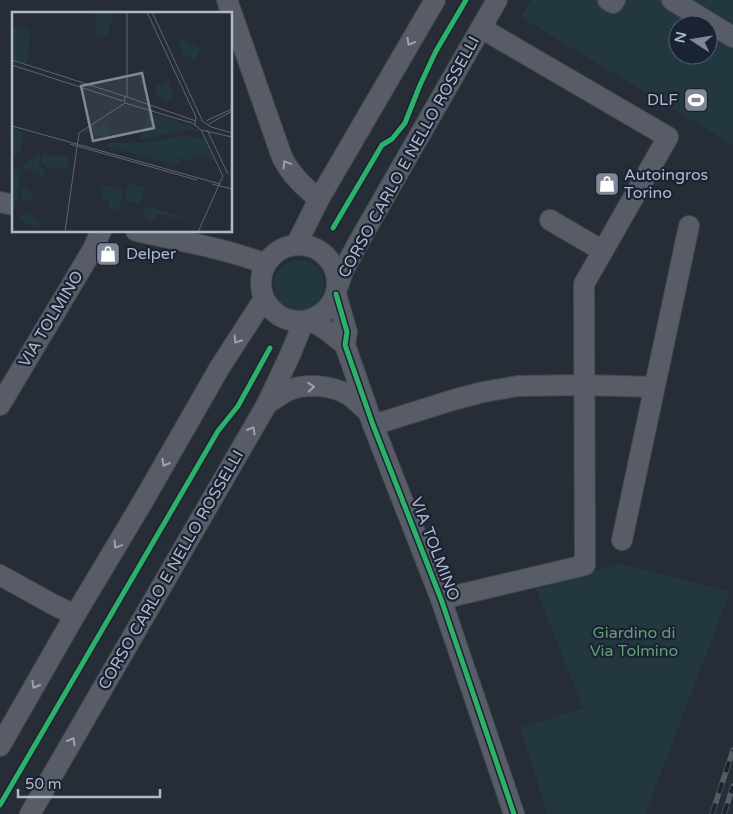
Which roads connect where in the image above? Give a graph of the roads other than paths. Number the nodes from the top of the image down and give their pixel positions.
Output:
1 (227, 0) edge
2 (435, 0) edge
3 (498, 0) edge
4 (608, 0) edge
5 (615, 0) edge
6 (672, 0) edge
7 (231, 12) edge
8 (232, 14) edge
9 (482, 28) junction
10 (733, 37) edge
11 (319, 199) junction
12 (550, 220) dead end
13 (689, 226) dead end
14 (100, 232) edge
15 (141, 232) edge
16 (296, 245) junction
17 (603, 250) junction
18 (266, 264) junction
19 (337, 290) junction
20 (264, 299) junction
21 (307, 321) junction
22 (345, 346) junction
23 (584, 385) junction
24 (654, 387) junction
25 (267, 404) junction
26 (0, 405) edge
27 (370, 419) junction
28 (622, 540) dead end
29 (0, 575) edge
30 (441, 599) junction
31 (74, 615) junction
32 (0, 746) edge
33 (30, 814) edge
34 (514, 814) edge

7 -> 1 street
2 -> 11 street
3 - 9 street, CORSO CARLO E NELLO ROSSELLI
4 - 5 street
6 - 10 street
11 -> 8 street
9 - 17 street, CORSO CARLO E NELLO ROSSELLI
9 - 19 street, CORSO CARLO E NELLO ROSSELLI
11 - 16 street
12 - 17 street
13 - 24 street
14 - 26 street, VIA TOLMINO
15 - 18 street
16 - 18 street
16 - 19 street
17 - 23 street, CORSO CARLO E NELLO ROSSELLI
18 - 20 street
19 - 21 street
19 - 22 street, VIA TOLMINO
20 - 21 street
20 -> 31 street
21 - 22 street
21 - 25 street, CORSO CARLO E NELLO ROSSELLI
22 - 27 street, VIA TOLMINO
23 - 24 street
23 - 27 street
23 - 30 street, VIA TOLMINO
24 - 28 street
25 -> 27 street
33 -> 25 street, CORSO CARLO E NELLO ROSSELLI
27 - 30 street, VIA TOLMINO
29 - 31 street
30 - 34 street, VIA TOLMINO
31 -> 32 street

